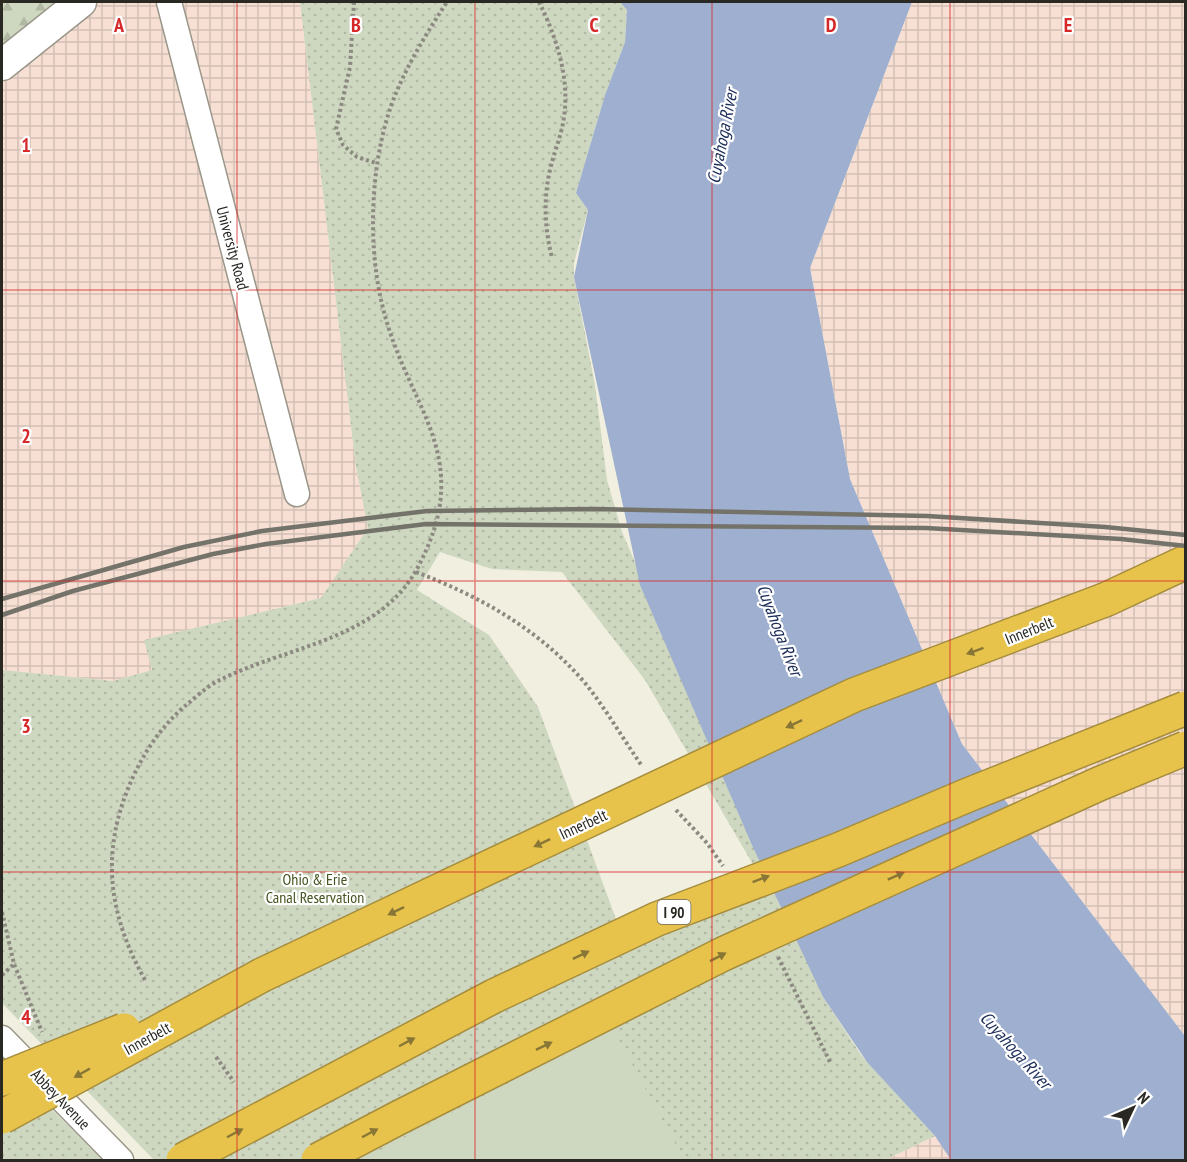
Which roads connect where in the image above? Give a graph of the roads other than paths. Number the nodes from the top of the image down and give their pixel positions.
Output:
1 (81, 2) edge
2 (170, 2) edge
3 (2, 65) edge
4 (297, 494) dead end
5 (1185, 562) edge
6 (1185, 578) edge
7 (1107, 599) junction
8 (1185, 708) edge
9 (1185, 748) edge
10 (262, 975) junction
11 (2, 1038) edge
12 (2, 1079) edge
13 (2, 1117) edge
14 (121, 1161) edge
15 (183, 1161) edge
16 (318, 1161) edge

1 - 3 street
2 - 4 street, University Road
5 - 7 highway
6 - 7 highway, Innerbelt
7 -> 10 highway, Innerbelt, bridge
15 -> 8 highway, I 90, bridge
16 -> 9 highway, bridge
10 - 12 highway, bridge
10 -> 13 highway, Innerbelt, bridge
11 - 14 street, Abbey Avenue

